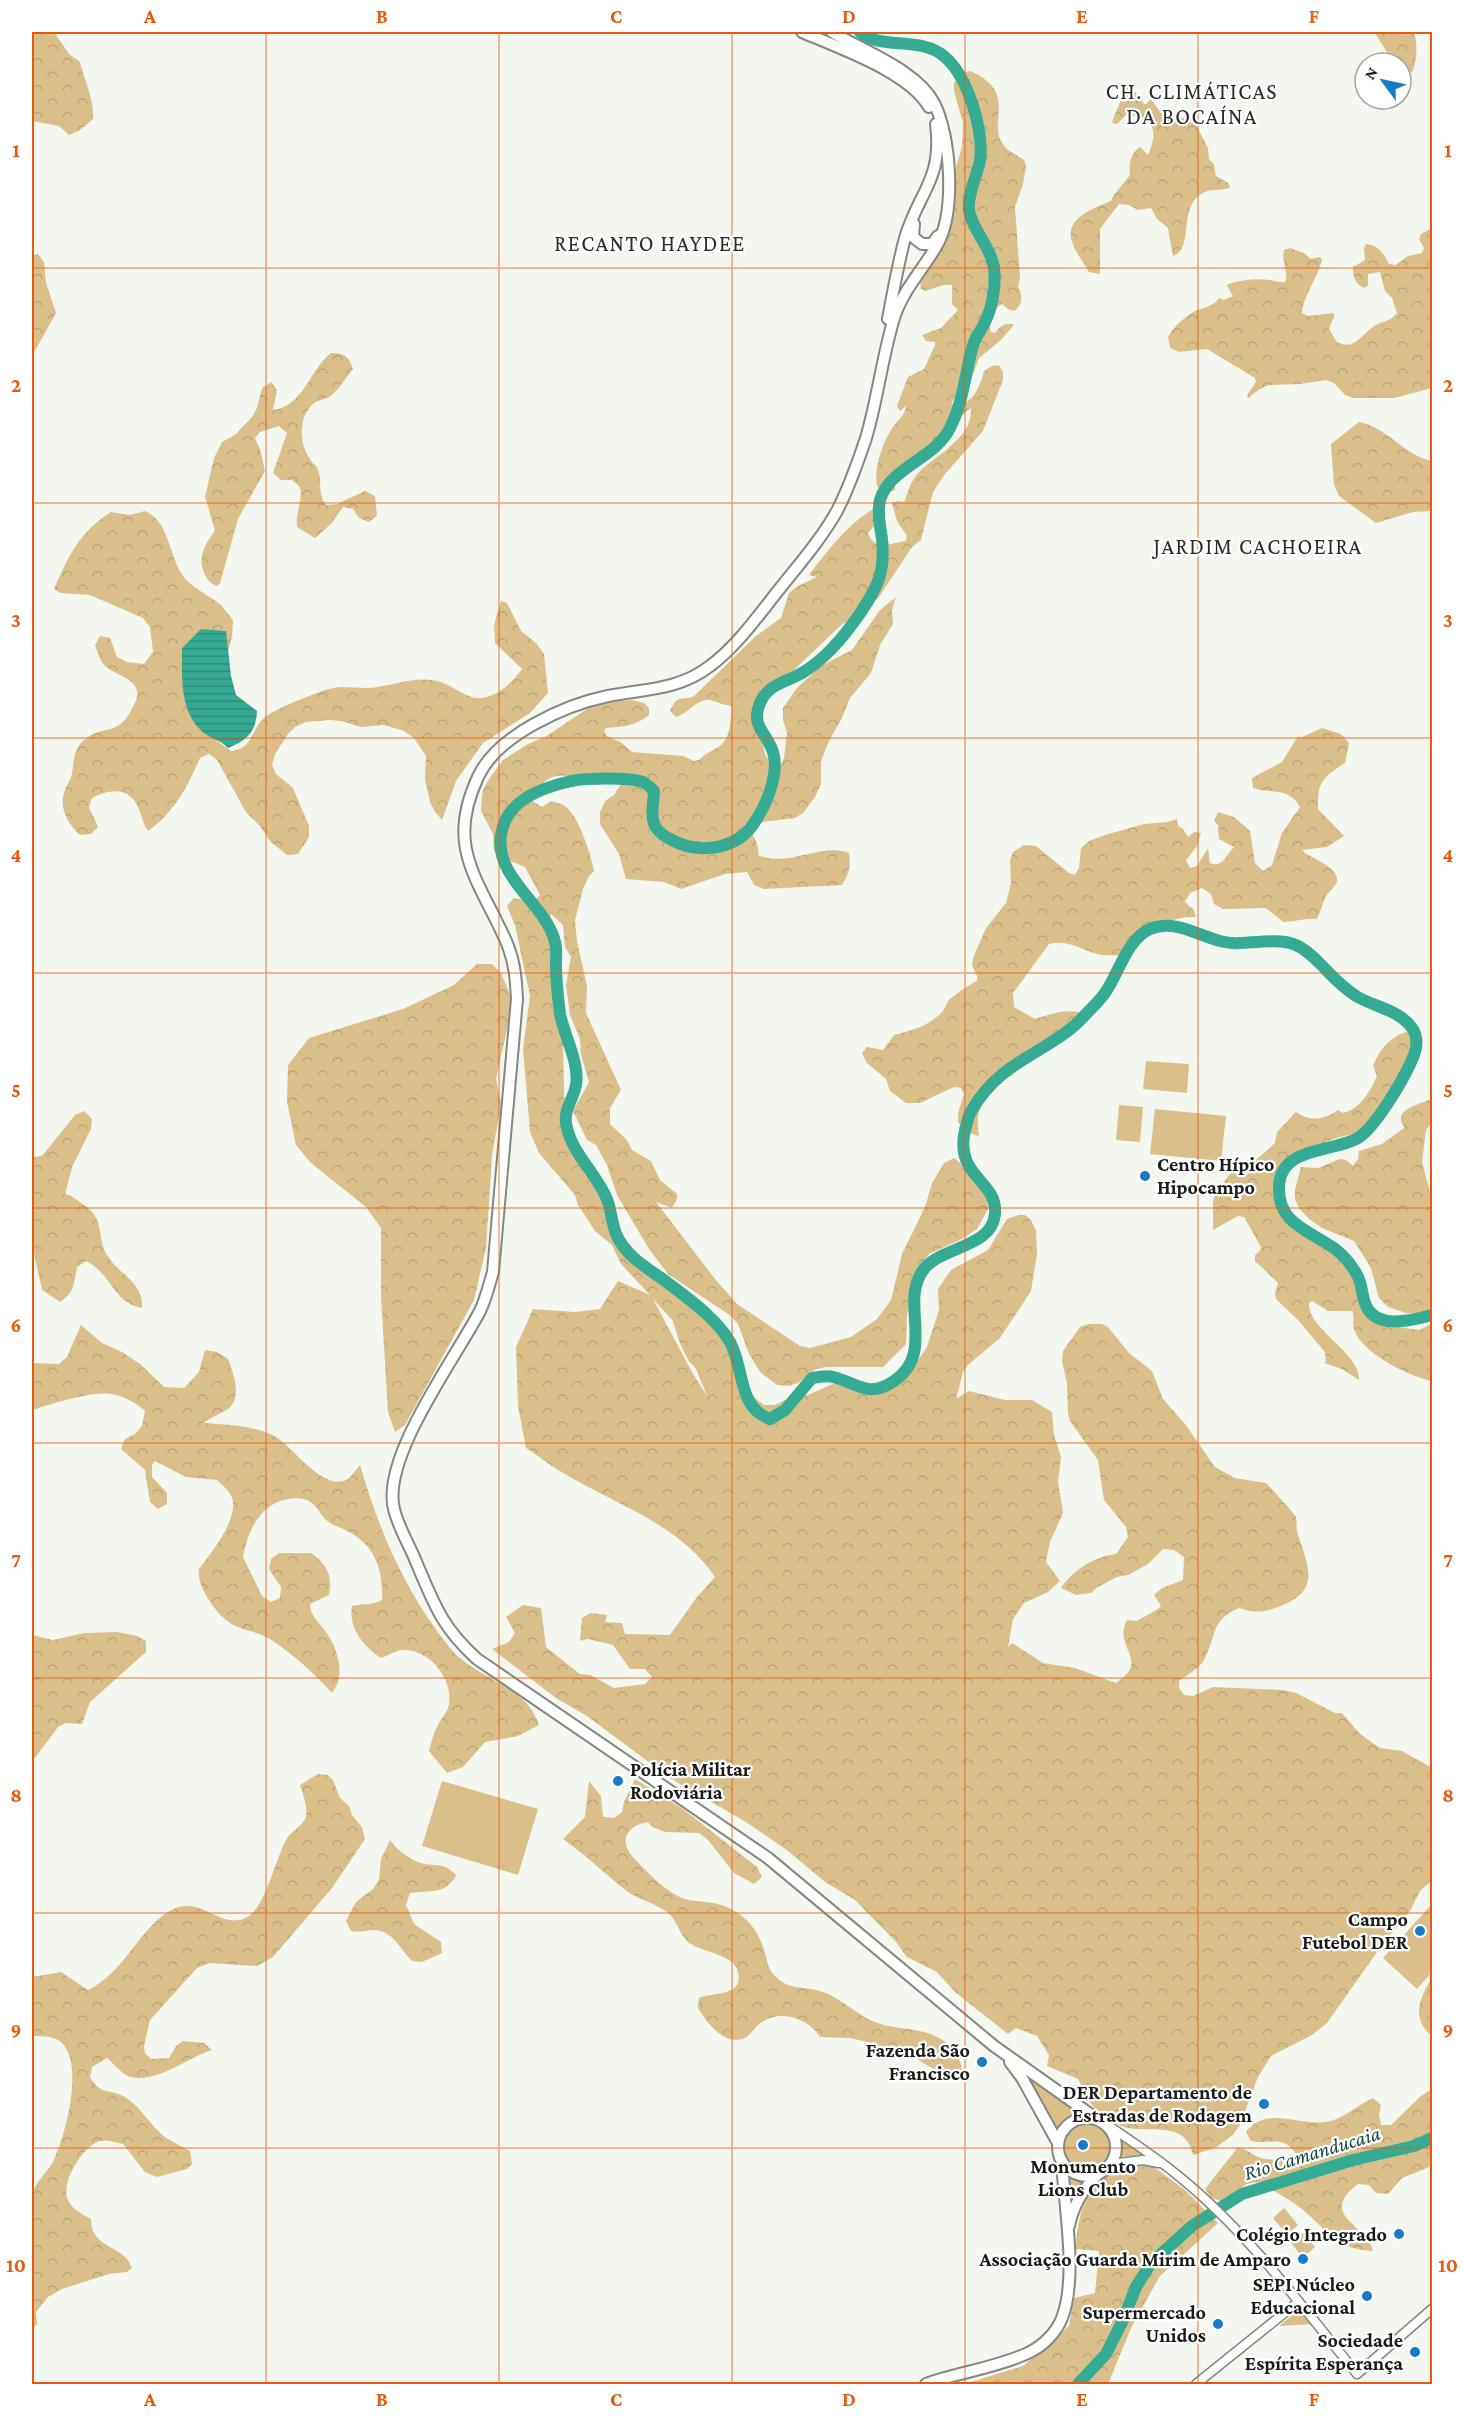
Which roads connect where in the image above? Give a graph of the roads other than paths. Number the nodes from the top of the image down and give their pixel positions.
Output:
1 (802, 32) edge
2 (832, 32) edge
3 (915, 215) junction
4 (944, 222) junction
5 (886, 343) junction
6 (1003, 2052) junction
7 (1101, 2121) junction
8 (1058, 2143) junction
9 (1062, 2161) junction
10 (1111, 2164) junction
11 (1162, 2164) junction
12 (1098, 2174) junction
13 (1068, 2235) junction
14 (1298, 2302) junction
15 (1432, 2309) edge
16 (926, 2385) edge
17 (1196, 2385) edge

1 - 3 main road
2 - 4 main road
3 - 4 main road
3 - 5 main road
4 - 5 main road
5 - 6 main road
6 - 7 main road
6 - 8 main road
7 - 8 main road
7 - 10 main road
7 - 11 street
8 - 9 main road
9 - 12 main road
9 - 13 main road
10 - 11 street
10 - 12 main road
11 - 14 street
12 - 13 main road
13 - 16 main road
14 - 15 street
14 - 17 street

